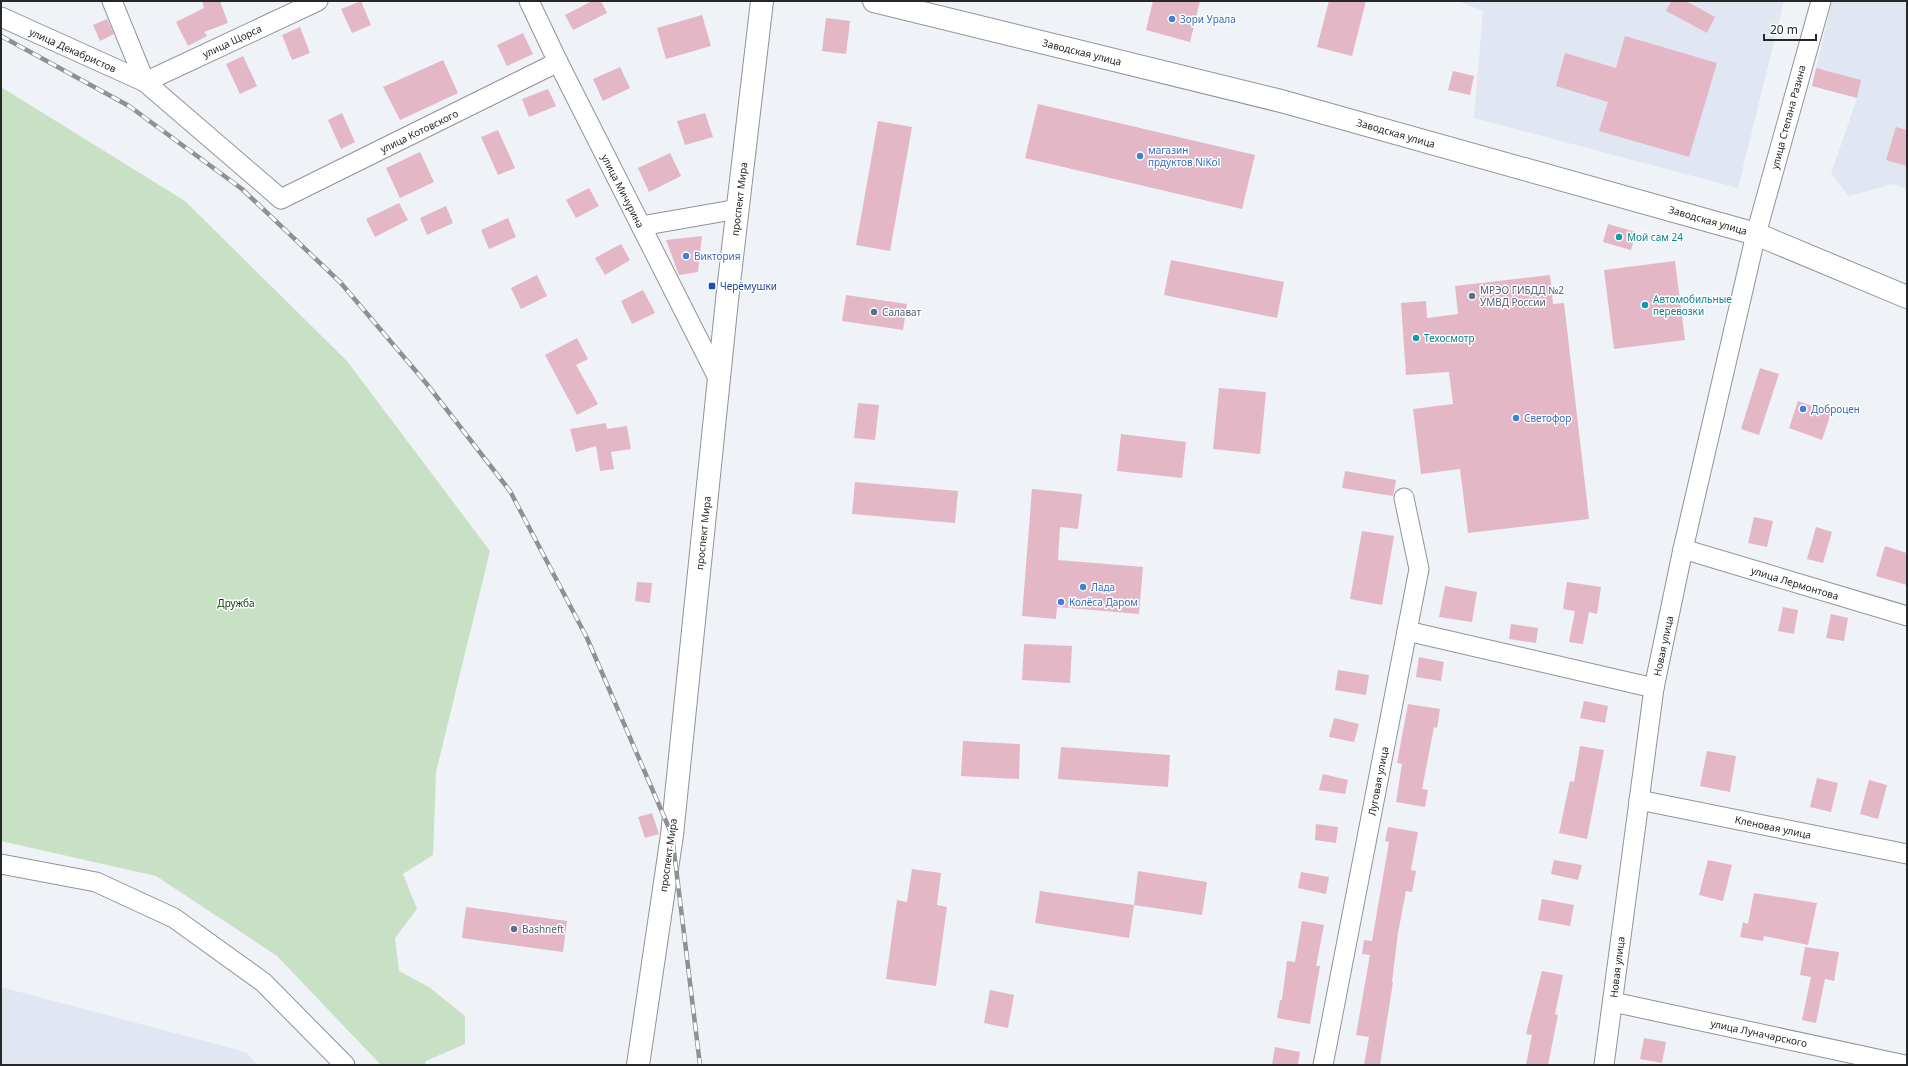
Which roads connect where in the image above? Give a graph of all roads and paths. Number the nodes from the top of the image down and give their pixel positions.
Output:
1 (112, 1) edge
2 (318, 1) edge
3 (529, 1) edge
4 (762, 1) edge
5 (874, 1) edge
6 (1821, 1) edge
7 (1, 17) edge
8 (558, 62) junction
9 (145, 82) junction
10 (738, 210) junction
11 (641, 226) junction
12 (1756, 234) junction
13 (1907, 297) edge
14 (719, 380) junction
15 (1404, 498) dead end
16 (1683, 549) junction
17 (1907, 616) edge
18 (1407, 631) junction
19 (1654, 688) junction
20 (1639, 800) junction
21 (1907, 854) edge
22 (1, 864) edge
23 (1612, 1002) junction
24 (345, 1065) edge
25 (638, 1065) edge
26 (1323, 1065) edge
27 (1604, 1065) edge
28 (1905, 1065) edge

1 - 9 street
2 - 9 street, улица Щорса
3 - 8 street, улица Мичурина
4 - 10 main road, проспект Мира
5 - 12 main road, Заводская улица
6 - 12 street, улица Степана Разина
7 - 9 street, улица Декабристов
8 - 9 street, улица Котовского
8 - 11 street, улица Мичурина
10 - 11 street
10 - 14 main road, проспект Мира
11 - 14 street, улица Мичурина
12 - 13 main road, Заводская улица
12 - 16 street, Новая улица
14 - 25 main road, проспект Мира
15 - 18 street, Луговая улица
16 - 17 street, улица Лермонтова
16 - 19 street, Новая улица
18 - 19 street
18 - 26 street, Луговая улица
19 - 20 street, Новая улица
20 - 21 street, Кленовая улица
20 - 23 street, Новая улица
22 - 24 street
23 - 27 street, Новая улица
23 - 28 street, улица Луначарского

